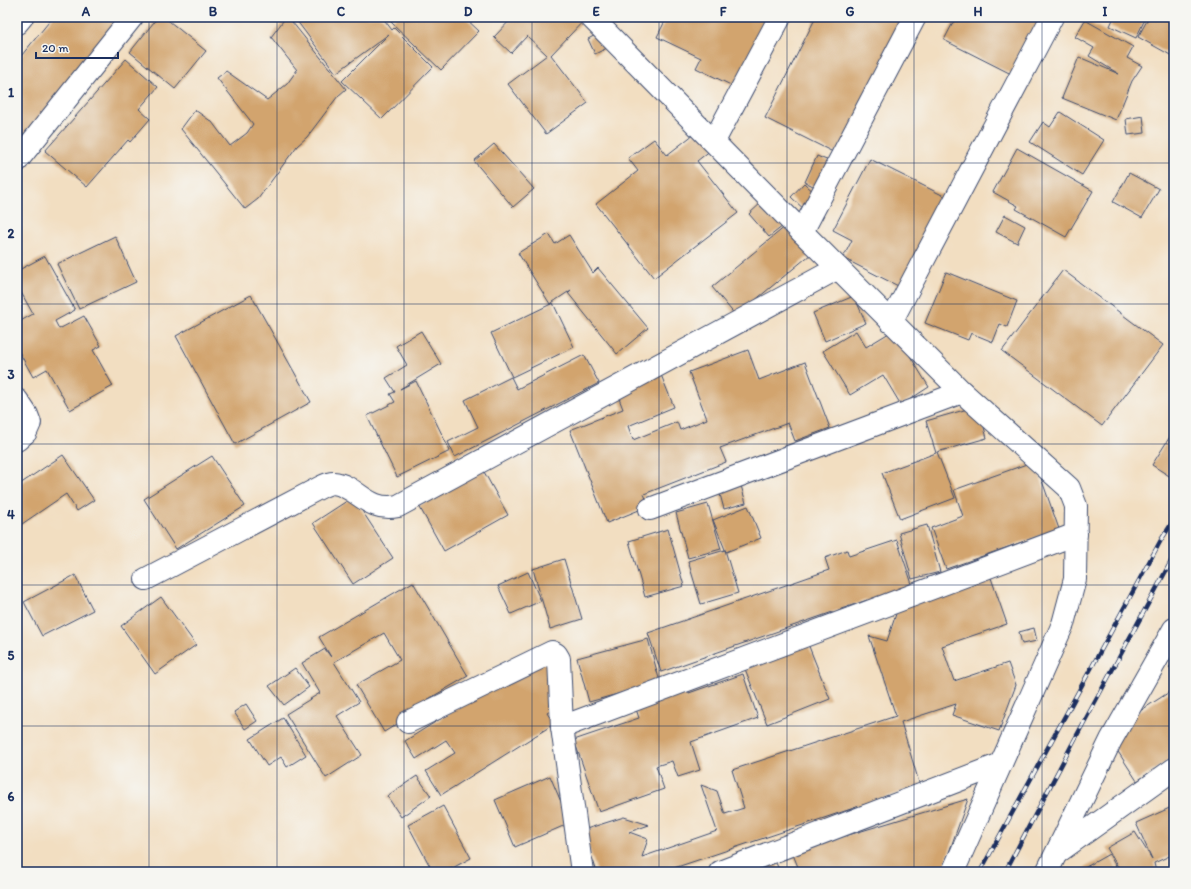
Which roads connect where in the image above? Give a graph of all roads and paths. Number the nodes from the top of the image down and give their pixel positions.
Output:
1 (22, 17) edge
2 (132, 17) edge
3 (591, 17) edge
4 (780, 17) edge
5 (915, 17) edge
6 (1052, 17) edge
7 (17, 23) edge
8 (714, 141) junction
9 (17, 161) edge
10 (802, 232) junction
11 (838, 268) junction
12 (891, 322) junction
13 (962, 392) junction
14 (17, 400) edge
15 (17, 440) edge
16 (650, 509) dead end
17 (1076, 534) junction
18 (146, 579) dead end
19 (1173, 633) edge
20 (408, 722) dead end
21 (562, 727) junction
22 (1001, 764) junction
23 (1174, 769) edge
24 (1056, 852) junction
25 (582, 872) edge
26 (720, 872) edge
27 (952, 872) edge
28 (1047, 872) edge

1 - 7 street
2 - 9 street
3 - 8 street
4 - 8 street
5 - 10 street
6 - 12 street
8 - 10 street
10 - 11 street
11 - 12 street
11 - 18 street
12 - 13 street
13 - 16 street
13 - 17 street
14 - 15 street
17 - 21 street
17 - 22 street
19 - 24 street
20 - 21 street
21 - 25 street
22 - 26 street
22 - 27 street
23 - 24 street
24 - 28 street

